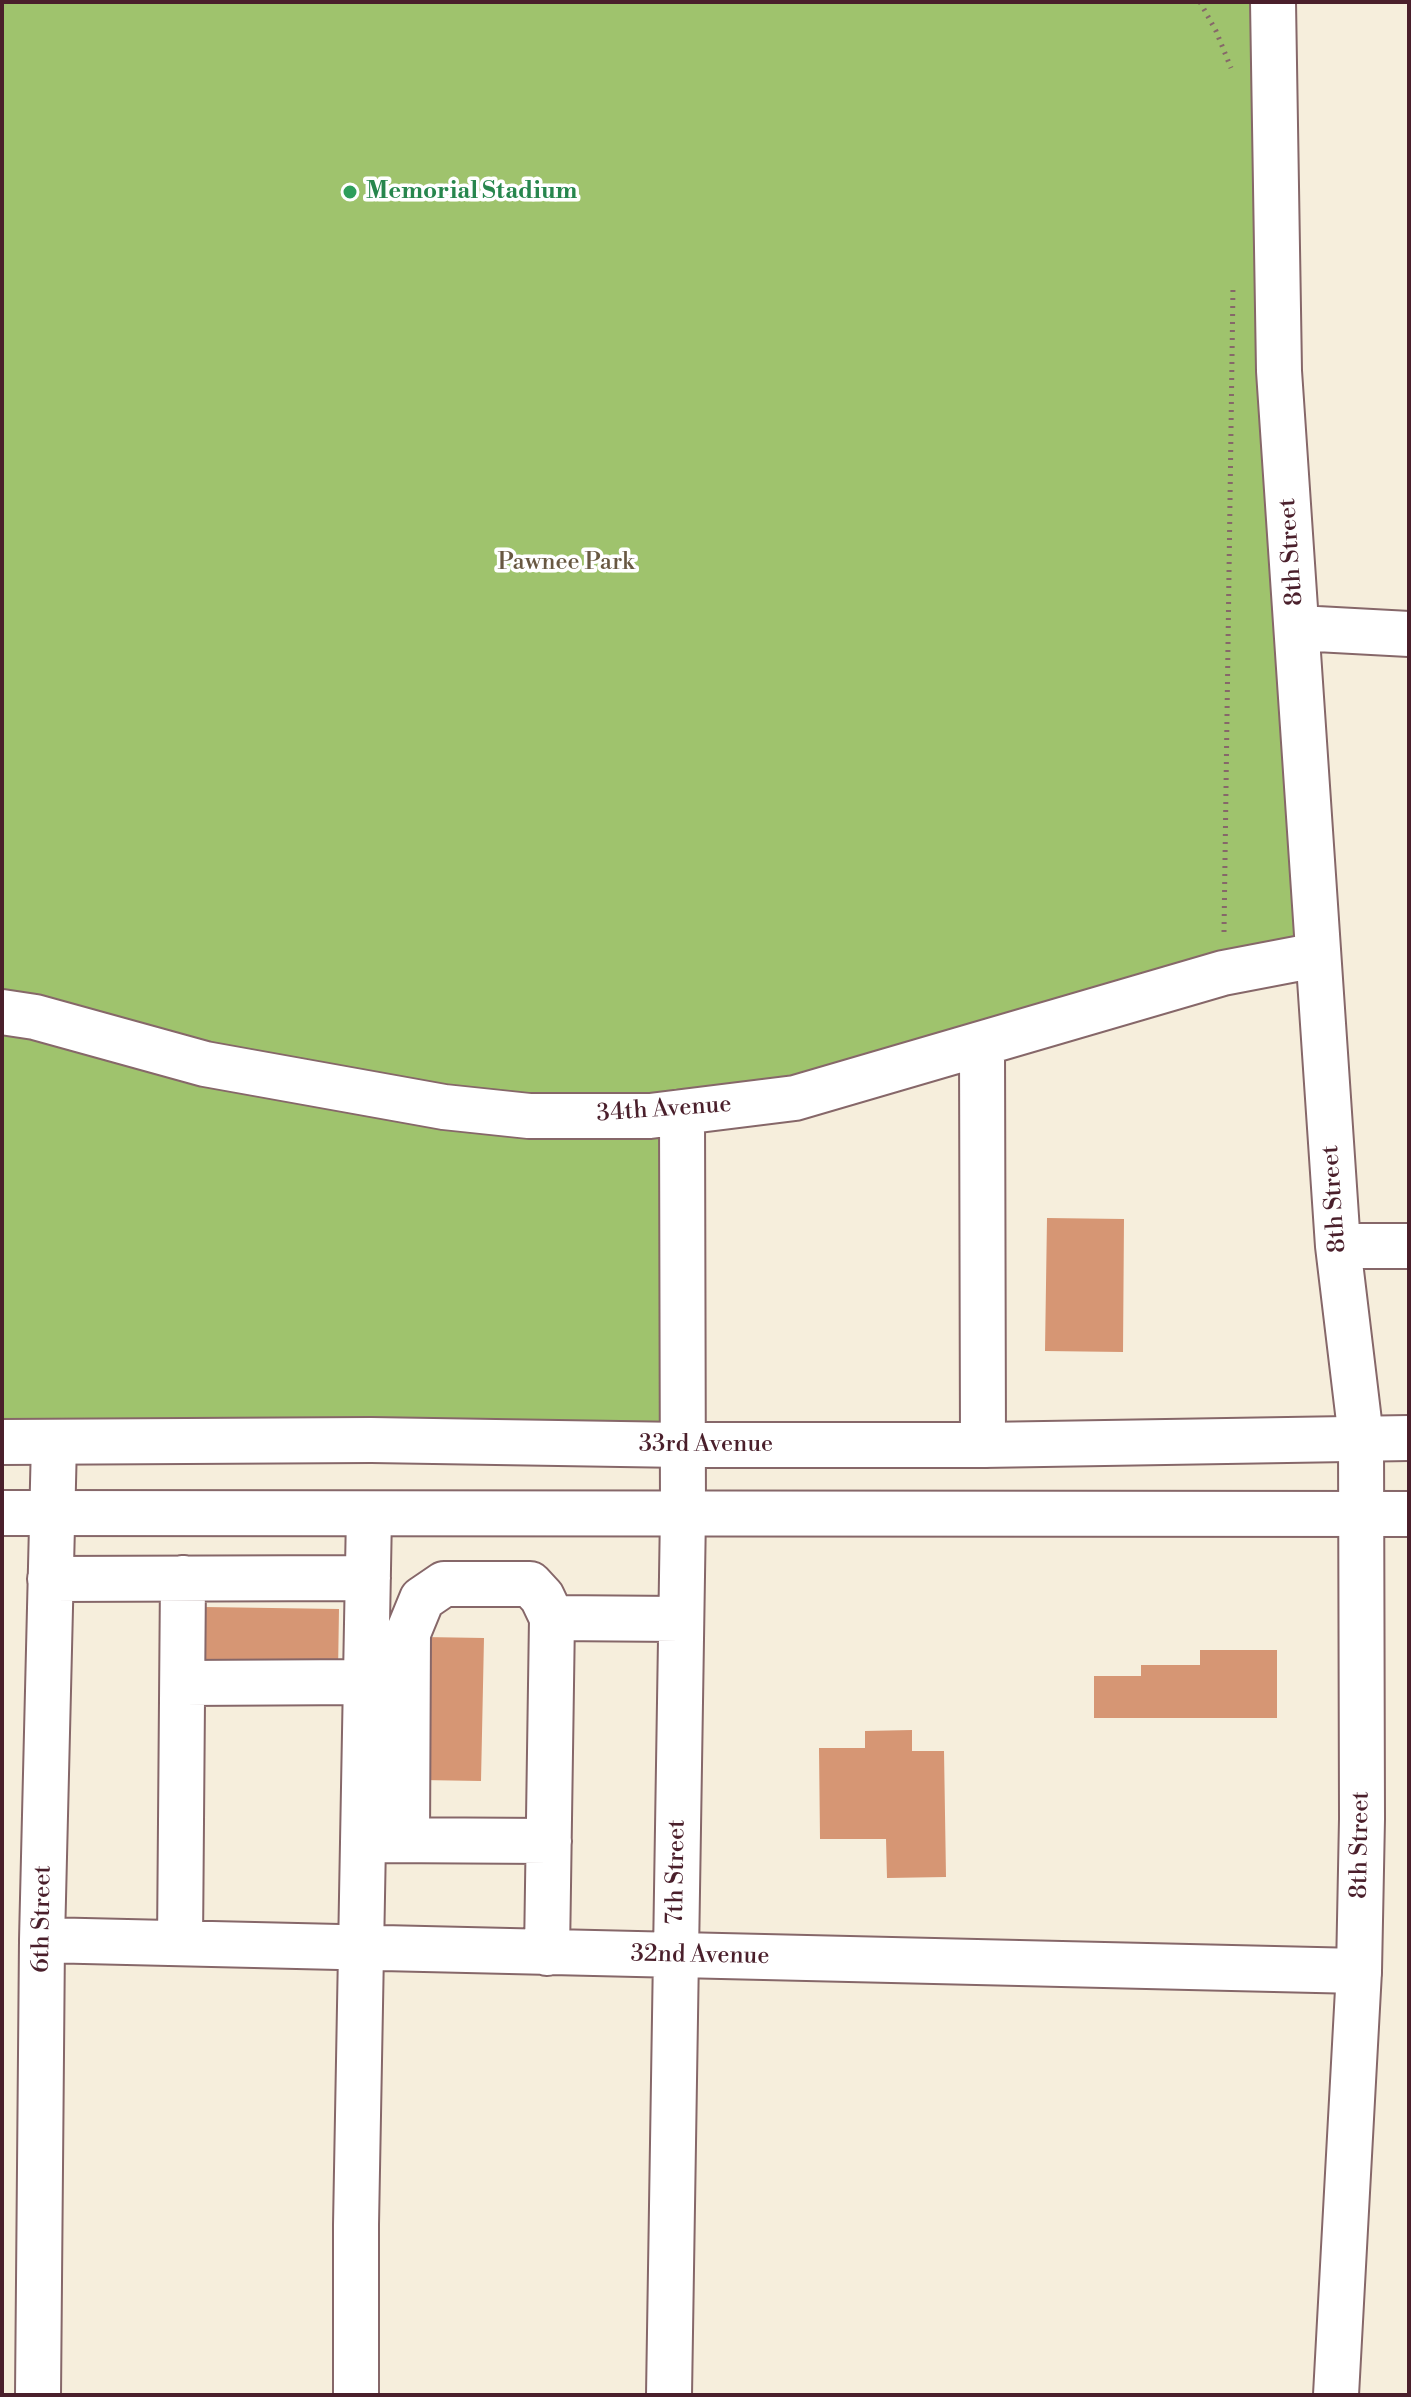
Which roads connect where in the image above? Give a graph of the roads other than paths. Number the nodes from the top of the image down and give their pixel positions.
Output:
1 (1273, 2) edge
2 (1298, 628) junction
3 (1409, 634) edge
4 (1317, 955) junction
5 (2, 1012) edge
6 (982, 1044) junction
7 (682, 1112) junction
8 (1338, 1246) junction
9 (1409, 1246) edge
10 (1361, 1438) junction
11 (1409, 1438) edge
12 (2, 1442) edge
13 (54, 1442) junction
14 (683, 1445) junction
15 (983, 1445) junction
16 (2, 1513) edge
17 (52, 1513) junction
18 (683, 1513) junction
19 (369, 1514) junction
20 (1361, 1514) junction
21 (1409, 1514) edge
22 (183, 1578) junction
23 (50, 1579) junction
24 (368, 1589) junction
25 (422, 1599) junction
26 (552, 1618) junction
27 (680, 1619) junction
28 (367, 1682) junction
29 (183, 1683) junction
30 (364, 1839) junction
31 (407, 1840) junction
32 (549, 1841) junction
33 (42, 1940) junction
34 (180, 1943) junction
35 (363, 1949) junction
36 (547, 1953) junction
37 (676, 1956) junction
38 (1359, 1971) junction
39 (38, 2395) edge
40 (356, 2395) edge
41 (669, 2395) edge
42 (1336, 2395) edge

1 - 2 main road, 8th Street
2 - 3 main road
2 - 4 main road, 8th Street
4 - 6 main road, 34th Avenue
4 - 8 main road, 8th Street
5 - 7 main road, 34th Avenue
6 - 7 main road, 34th Avenue
6 - 15 main road
7 - 14 main road, 7th Street
8 - 9 main road
8 - 10 main road, 8th Street
10 - 11 main road, 33rd Avenue
10 - 15 main road, 33rd Avenue
10 - 20 main road, 8th Street
12 - 13 main road, 33rd Avenue
13 - 14 main road, 33rd Avenue
13 - 17 main road, 6th Street
14 - 15 main road, 33rd Avenue
14 - 18 main road, 7th Street
16 - 17 main road
17 - 19 main road
17 - 23 main road, 6th Street
18 - 19 main road
18 - 20 main road
18 - 27 main road, 7th Street
19 - 24 main road
20 - 21 main road
20 - 38 main road, 8th Street
22 - 23 main road
22 - 24 main road
22 - 29 main road
23 - 33 main road, 6th Street
24 - 25 main road
24 - 28 main road
25 - 26 main road
25 - 31 main road
26 - 27 main road
26 - 32 main road
27 - 37 main road, 7th Street
28 - 29 main road
28 - 30 main road
29 - 34 main road
30 - 31 main road
30 - 35 main road
31 - 32 main road
32 - 36 main road
33 - 34 main road, 32nd Avenue
33 - 39 main road, 6th Street
34 - 35 main road, 32nd Avenue
35 - 36 main road, 32nd Avenue
35 - 40 main road
36 - 37 main road, 32nd Avenue
37 - 38 main road, 32nd Avenue
37 - 41 main road, 7th Street
38 - 42 main road, 8th Street

